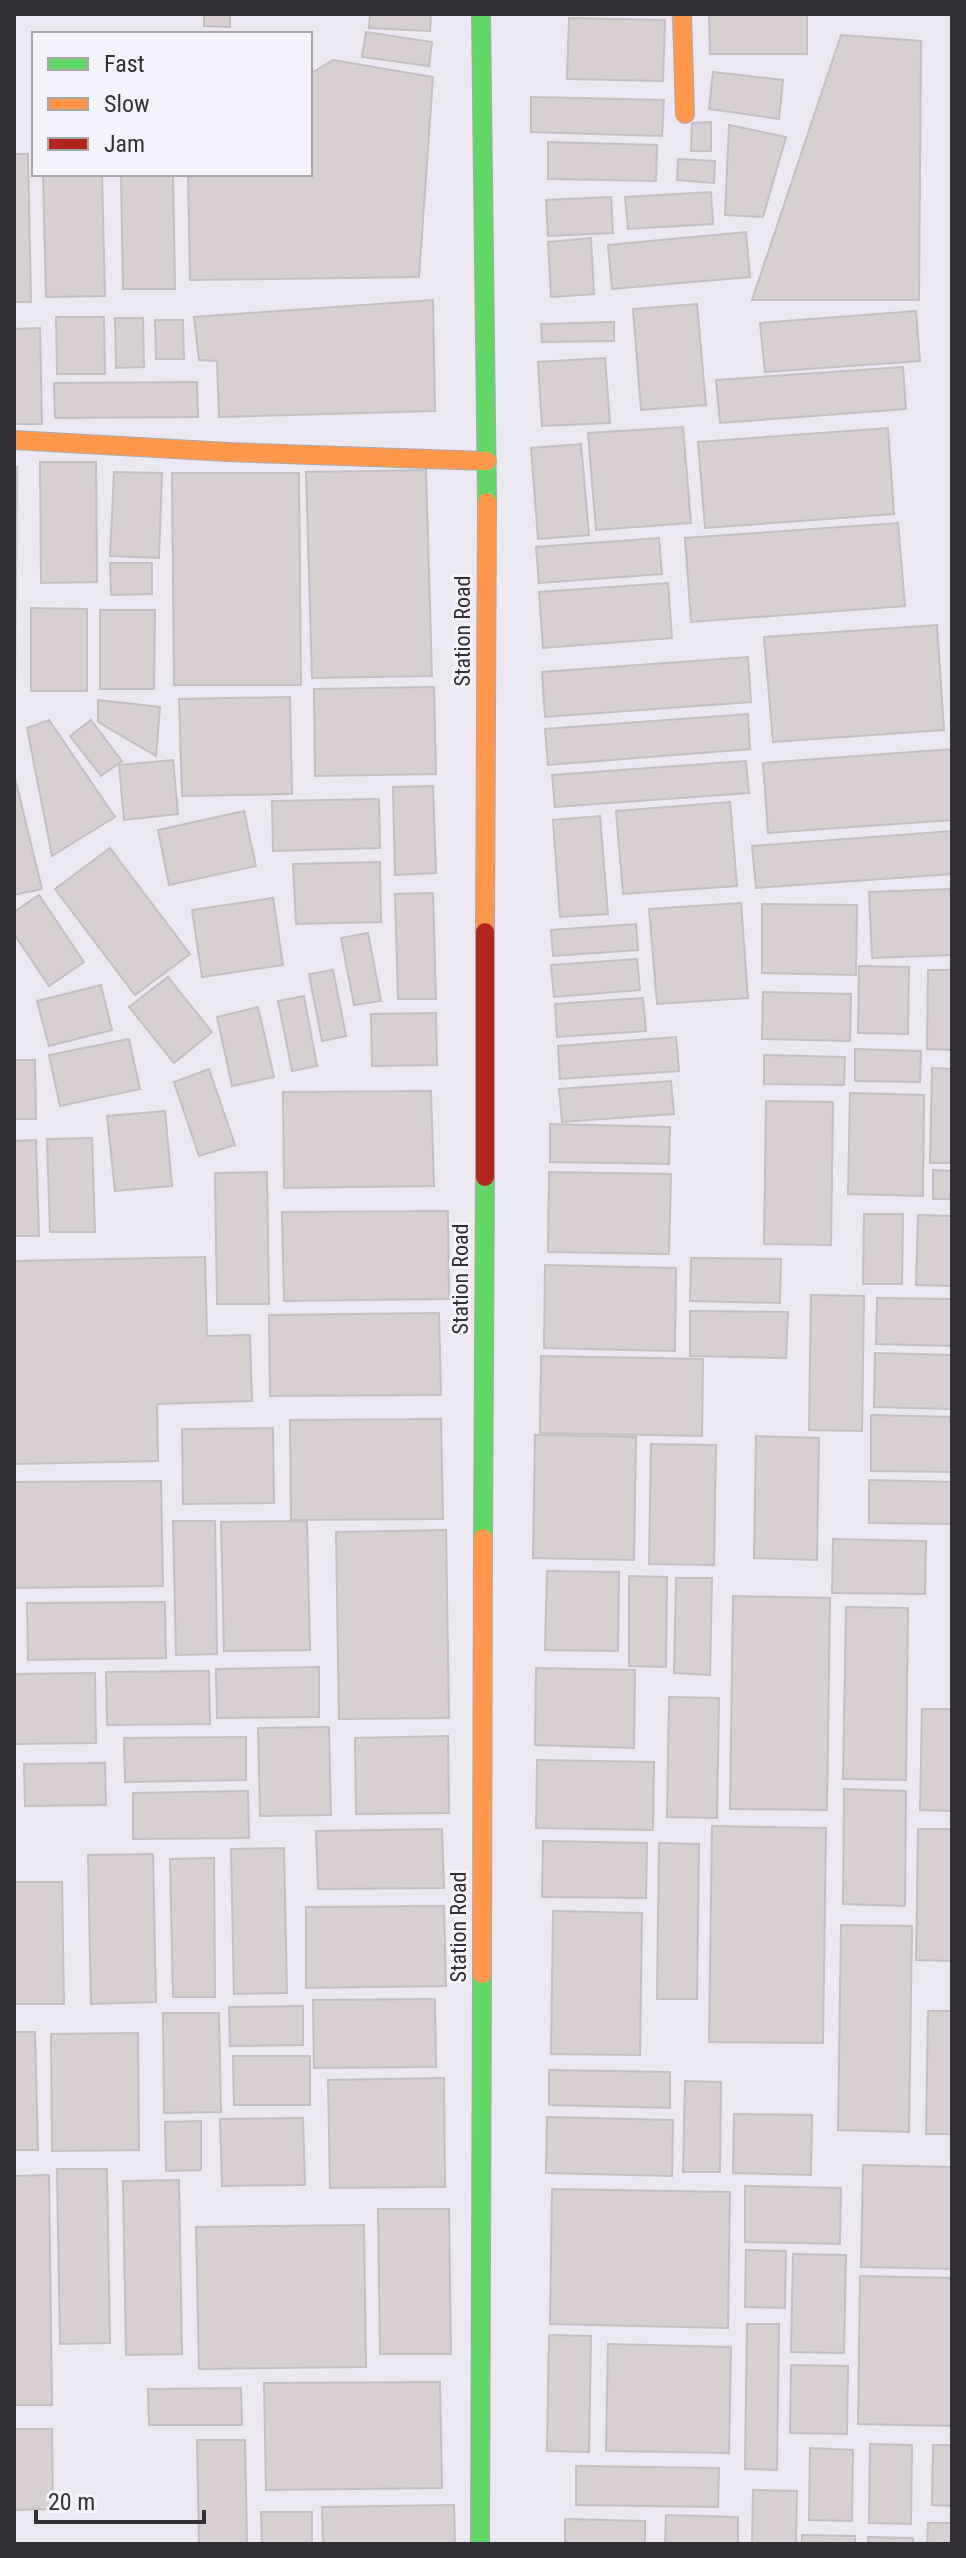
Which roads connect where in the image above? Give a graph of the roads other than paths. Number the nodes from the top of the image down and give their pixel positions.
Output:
1 (481, 14) edge
2 (682, 14) edge
3 (685, 114) dead end
4 (14, 440) edge
5 (487, 461) junction
6 (480, 2544) edge

1 - 5 street, Station Road
2 - 3 street
4 - 5 street
5 - 6 street, Station Road

